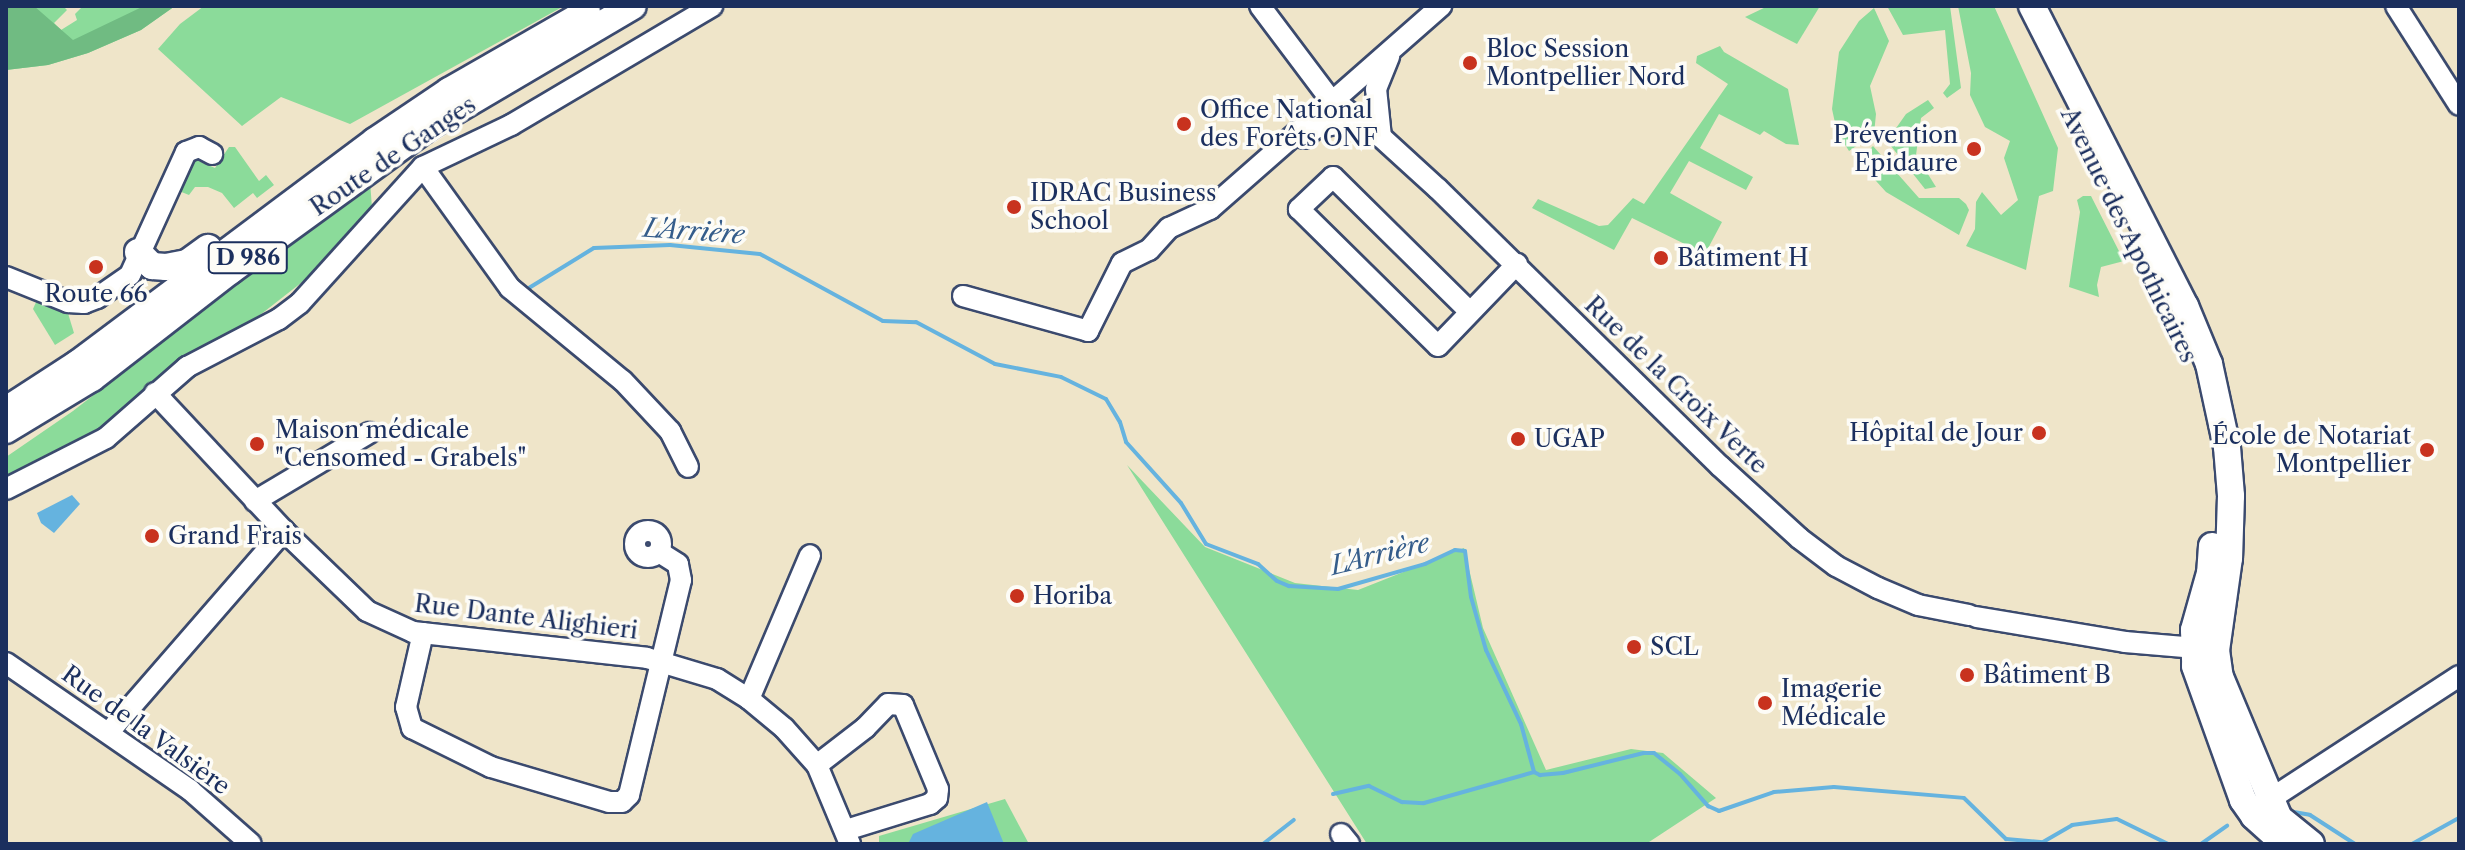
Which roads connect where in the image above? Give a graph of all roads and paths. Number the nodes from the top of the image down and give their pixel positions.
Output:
1 (597, 6) edge
2 (633, 6) edge
3 (712, 6) edge
4 (1260, 6) edge
5 (1441, 6) edge
6 (2016, 6) edge
7 (2032, 6) edge
8 (2396, 6) edge
9 (1390, 54) junction
10 (1334, 99) junction
11 (2459, 105) edge
12 (1359, 120) junction
13 (1381, 137) junction
14 (1276, 153) junction
15 (212, 154) dead end
16 (423, 167) junction
17 (240, 239) junction
18 (138, 252) junction
19 (1517, 264) junction
20 (6, 277) edge
21 (963, 296) dead end
22 (1469, 311) junction
23 (155, 393) junction
24 (6, 410) edge
25 (6, 430) edge
26 (369, 433) dead end
27 (688, 467) dead end
28 (6, 489) edge
29 (255, 501) junction
30 (284, 531) junction
31 (659, 552) dead end
32 (810, 555) dead end
33 (423, 633) junction
34 (2204, 648) junction
35 (660, 661) junction
36 (6, 663) edge
37 (2459, 676) edge
38 (749, 699) junction
39 (109, 732) junction
40 (817, 765) junction
41 (2269, 800) junction
42 (848, 837) edge
43 (2276, 841) edge
44 (251, 844) edge
45 (2311, 844) edge

1 - 17 main road, Route de Ganges / D 986
2 - 25 main road, Route de Ganges / D 986
3 - 16 street
4 - 10 street, Rue de la Croix Verte
5 - 9 street
6 - 34 main road, Avenue des Apothicaires
7 - 34 main road, Avenue des Apothicaires
8 - 11 street
9 - 10 street
9 - 13 street
10 - 12 street, Rue de la Croix Verte
10 - 14 street
12 - 13 street, Rue de la Croix Verte
12 - 14 street
13 - 19 street, Rue de la Croix Verte
14 - 21 street
15 - 18 street
16 - 23 street
16 - 27 street
17 - 18 main road
17 - 24 main road, Route de Ganges / D 986
18 - 20 street
19 - 22 street
19 - 34 street, Rue de la Croix Verte
22 - 22 street
23 - 28 street
23 - 29 street, Rue Dante Alighieri
26 - 29 street
29 - 30 street, Rue Dante Alighieri
30 - 33 street, Rue Dante Alighieri
30 - 39 street
31 - 35 street
32 - 38 street
33 - 35 street, Rue Dante Alighieri
33 - 35 street
34 - 41 main road, Avenue des Apothicaires
34 - 43 main road, Avenue des Apothicaires
35 - 38 street, Rue Dante Alighieri
36 - 39 street, Rue de la Valsière
37 - 41 street
38 - 40 street, Rue Dante Alighieri
39 - 44 street, Rue de la Valsière
40 - 42 street, Rue Dante Alighieri
40 - 42 street
41 - 43 main road, Avenue des Apothicaires
41 - 45 main road, Avenue des Apothicaires

